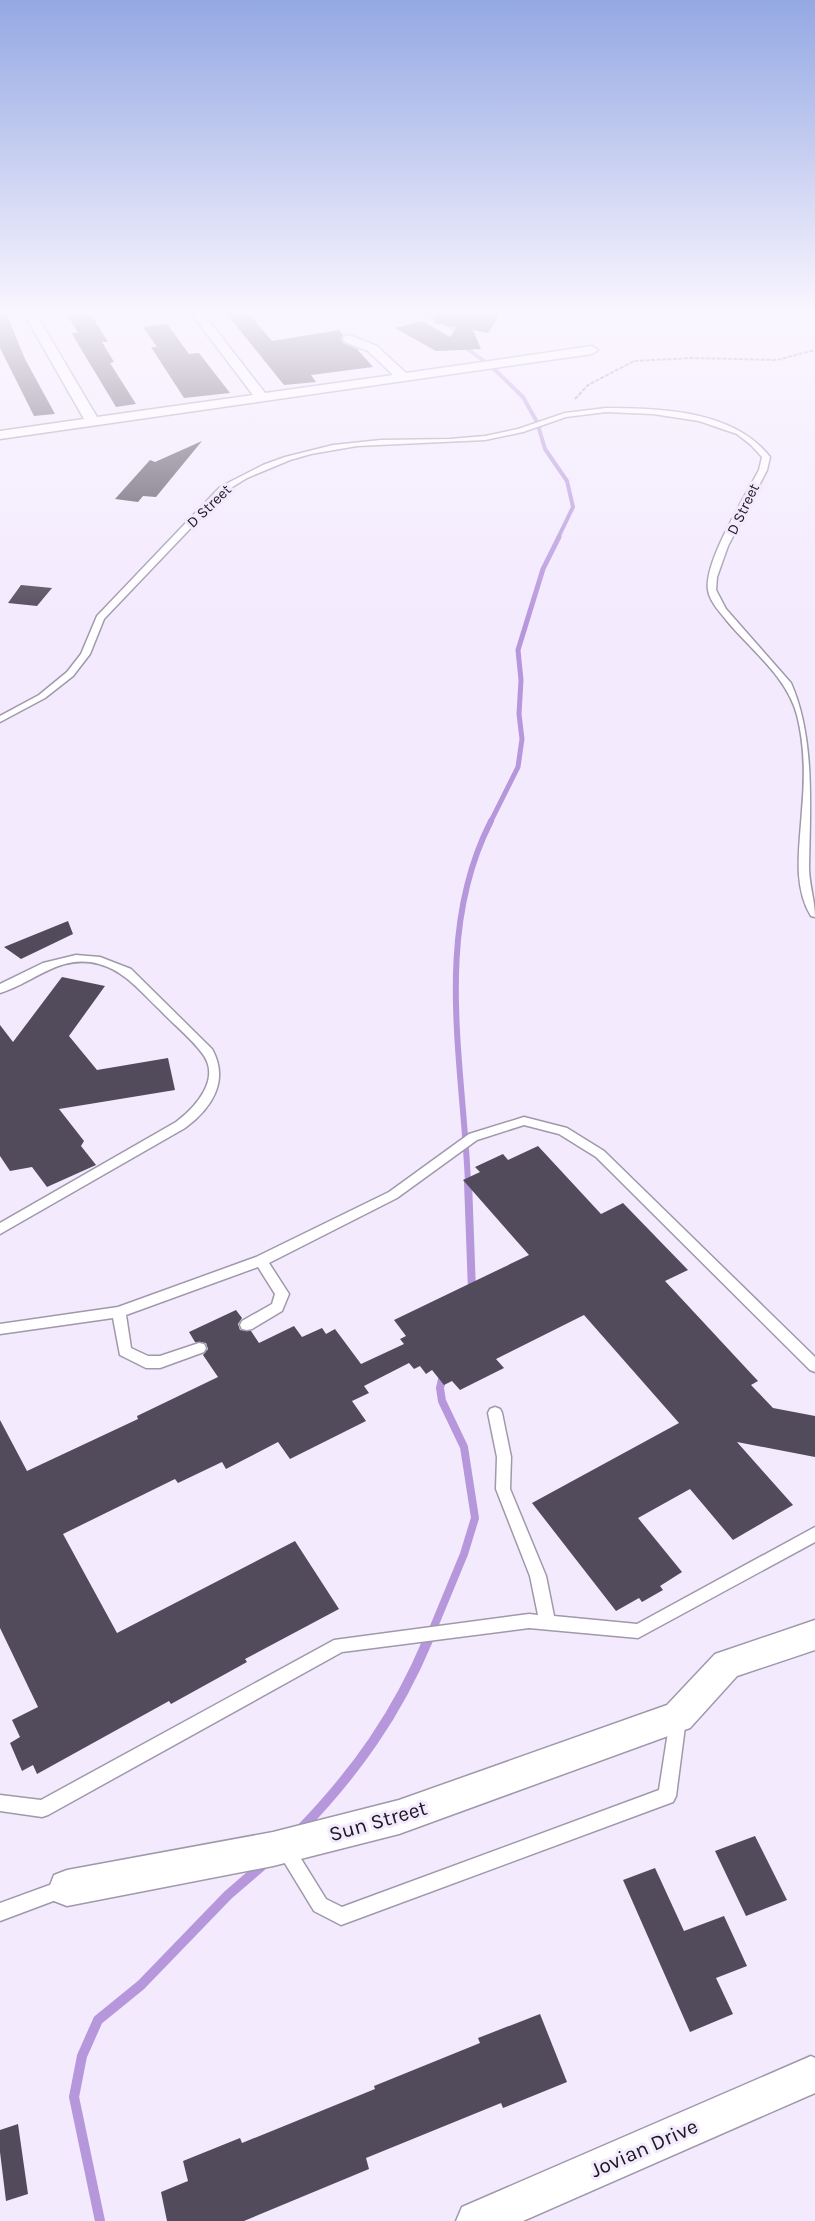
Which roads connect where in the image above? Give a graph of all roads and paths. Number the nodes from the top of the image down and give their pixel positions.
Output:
1 (90, 417) edge
2 (131, 417) edge
3 (559, 417) edge
4 (674, 417) edge
5 (93, 422) junction
6 (0, 435) edge
7 (0, 719) edge
8 (815, 914) edge
9 (0, 989) edge
10 (0, 1229) edge
11 (261, 1261) junction
12 (119, 1312) junction
13 (247, 1325) dead end
14 (0, 1329) edge
15 (199, 1348) dead end
16 (815, 1366) edge
17 (495, 1413) dead end
18 (815, 1534) edge
19 (548, 1623) junction
20 (815, 1635) edge
21 (678, 1717) junction
22 (0, 1803) edge
23 (284, 1846) junction
24 (67, 1888) joint
25 (0, 1912) edge
26 (811, 2075) dead end
27 (476, 2221) edge

1 - 5 street
2 - 5 street
3 - 7 lane, D Street
4 - 8 lane, D Street
5 - 6 street
9 - 10 lane
11 - 12 lane
11 - 13 lane
11 - 16 lane
12 - 14 lane
12 - 15 lane
17 - 19 lane
18 - 19 lane
19 - 22 lane
20 - 21 street
21 - 23 street, Sun Street
21 - 23 lane
23 - 24 street, Sun Street
24 - 25 lane
26 - 27 street, Jovian Drive

